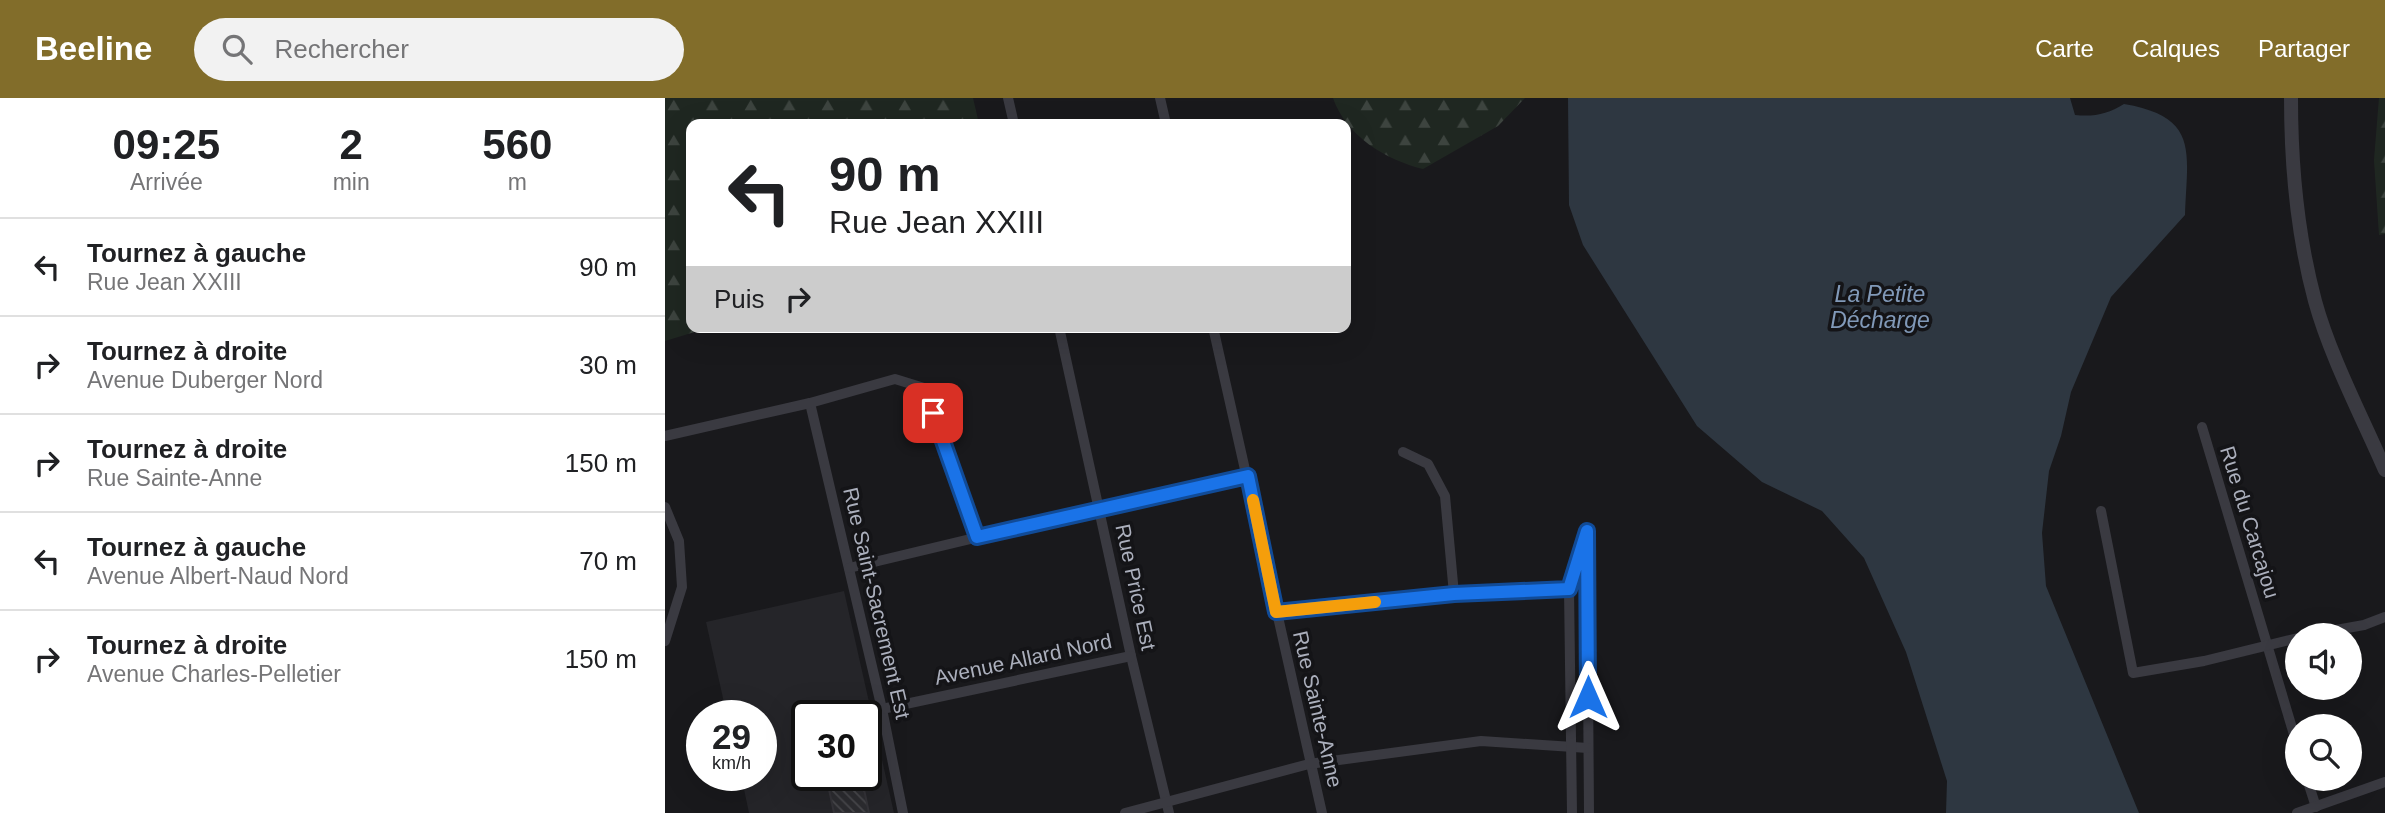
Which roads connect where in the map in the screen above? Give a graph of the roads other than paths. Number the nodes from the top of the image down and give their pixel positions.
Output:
1 (1008, 98) edge
2 (1160, 98) edge
3 (2291, 98) edge
4 (1013, 119) edge
5 (1165, 119) edge
6 (1060, 333) edge
7 (1214, 333) edge
8 (810, 403) junction
9 (2202, 427) dead end
10 (665, 436) edge
11 (1403, 452) dead end
12 (2385, 470) edge
13 (1248, 476) junction
14 (665, 507) edge
15 (1100, 508) junction
16 (2101, 511) dead end
17 (977, 537) junction
18 (849, 568) junction
19 (1569, 589) junction
20 (1454, 594) junction
21 (1276, 612) junction
22 (2385, 617) edge
23 (2362, 625) edge
24 (665, 641) edge
25 (2285, 641) edge
26 (2266, 645) junction
27 (1131, 656) junction
28 (880, 700) edge
29 (882, 709) joint
30 (2287, 714) edge
31 (1570, 748) junction
32 (1588, 748) junction
33 (1309, 764) junction
34 (2385, 782) edge
35 (2311, 791) edge
36 (2316, 807) junction
37 (1168, 808) edge
38 (903, 813) edge
39 (1125, 813) edge
40 (1322, 813) edge
41 (1572, 813) edge
42 (1589, 813) edge
43 (2297, 813) edge

1 - 4 street
2 - 5 street
3 - 12 street
6 - 15 street, Rue Price Est
7 - 13 street, Rue Sainte-Anne
8 - 10 street
8 - 17 street
8 - 18 street, Rue Saint-Sacrement Est
9 - 26 street, Rue du Carcajou
11 - 20 street
13 - 15 street
13 - 21 street, Rue Sainte-Anne
14 - 24 street
15 - 17 street
15 - 27 street, Rue Price Est
16 - 26 street
17 - 18 street
18 - 28 street, Rue Saint-Sacrement Est
19 - 20 street
19 - 31 street
19 - 32 street
20 - 21 street
21 - 33 street, Rue Sainte-Anne
22 - 23 street
25 - 26 street
26 - 30 street, Rue du Carcajou
27 - 29 street, Avenue Allard Nord
27 - 37 street, Rue Price Est
29 - 38 street, Rue Saint-Sacrement Est
31 - 32 street
31 - 33 street
31 - 41 street
32 - 42 street
33 - 37 street
33 - 40 street, Rue Sainte-Anne
34 - 36 street
35 - 36 street
36 - 43 street
37 - 39 street

